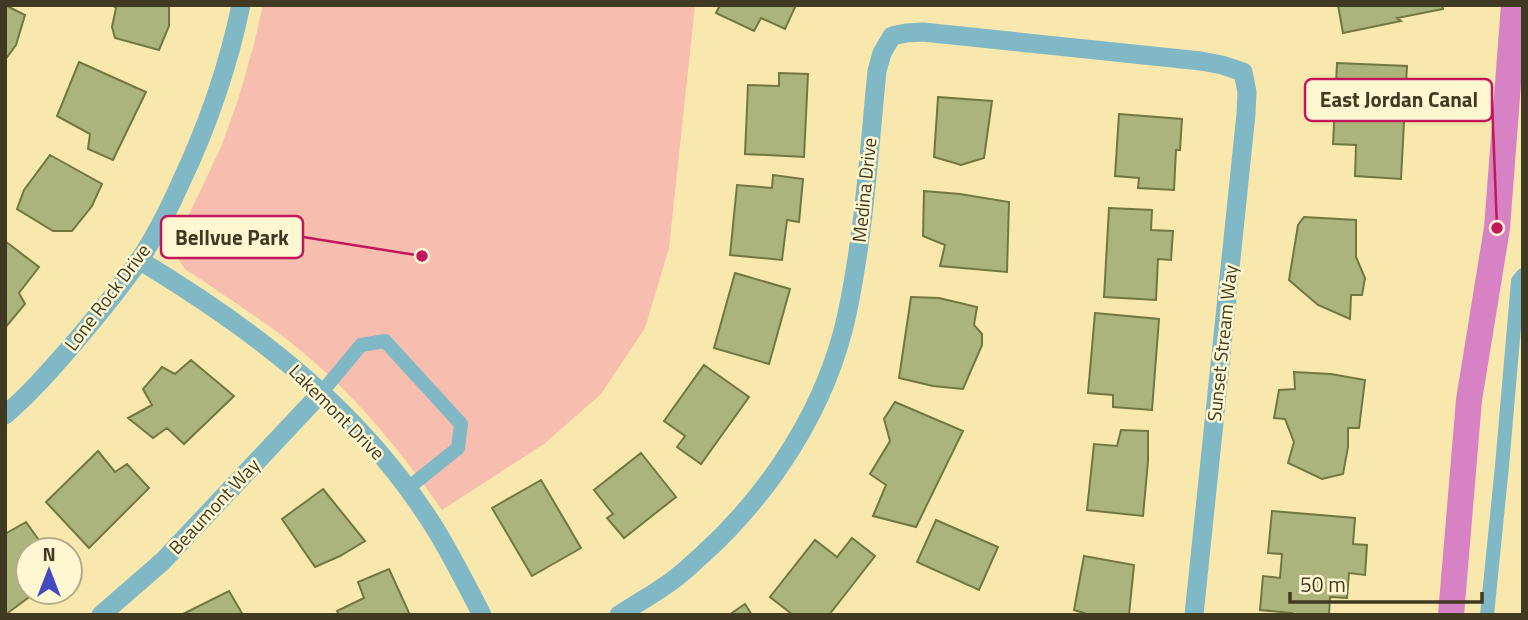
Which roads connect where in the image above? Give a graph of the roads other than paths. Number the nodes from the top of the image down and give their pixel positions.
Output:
1 (241, 5) edge
2 (1243, 72) joint
3 (139, 261) junction
4 (1523, 275) edge
5 (322, 392) junction
6 (5, 415) edge
7 (407, 489) junction
8 (101, 615) edge
9 (482, 615) edge
10 (619, 615) edge
11 (1194, 615) edge
12 (1487, 615) edge

1 - 3 street, Lone Rock Drive
2 - 10 street, Medina Drive
2 - 11 street, Sunset Stream Way
3 - 5 street, Lakemont Drive
3 - 6 street, Lone Rock Drive
4 - 12 lane
5 - 7 street, Lakemont Drive
5 - 7 lane
5 - 8 street, Beaumont Way
7 - 9 street, Lakemont Drive

